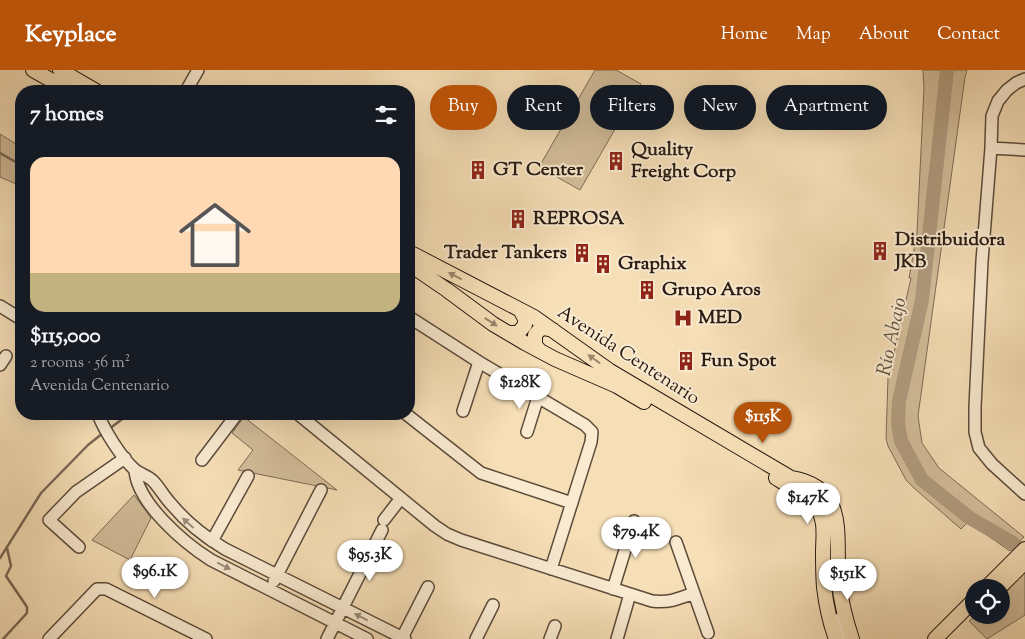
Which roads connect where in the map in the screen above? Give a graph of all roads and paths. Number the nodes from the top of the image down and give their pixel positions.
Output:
1 (33, 70) edge
2 (60, 70) edge
3 (198, 70) edge
4 (1025, 79) edge
5 (59, 85) edge
6 (86, 85) edge
7 (189, 85) edge
8 (991, 148) junction
9 (1025, 150) edge
10 (415, 255) edge
11 (415, 268) edge
12 (0, 306) edge
13 (521, 310) junction
14 (15, 315) edge
15 (415, 321) edge
16 (553, 330) junction
17 (509, 333) junction
18 (540, 351) junction
19 (479, 362) junction
20 (538, 397) junction
21 (463, 411) dead end
22 (101, 420) edge
23 (232, 420) edge
24 (305, 420) edge
25 (414, 420) edge
26 (527, 432) dead end
27 (121, 453) junction
28 (202, 460) dead end
29 (134, 470) junction
30 (248, 476) dead end
31 (791, 478) junction
32 (321, 490) dead end
33 (1025, 494) edge
34 (401, 498) junction
35 (572, 503) junction
36 (634, 521) dead end
37 (212, 541) junction
38 (676, 542) dead end
39 (79, 547) dead end
40 (1023, 558) edge
41 (551, 569) junction
42 (277, 575) junction
43 (997, 579) edge
44 (1006, 579) edge
45 (428, 587) dead end
46 (613, 588) junction
47 (270, 590) junction
48 (694, 592) junction
49 (630, 594) junction
50 (493, 604) dead end
51 (342, 607) junction
52 (965, 609) edge
53 (965, 622) edge
54 (335, 623) junction
55 (555, 626) dead end
56 (708, 633) dead end
57 (404, 638) edge
58 (49, 639) edge
59 (206, 639) edge
60 (327, 639) edge
61 (367, 639) edge
62 (476, 639) edge
63 (550, 639) edge
64 (617, 639) edge
65 (836, 639) edge
66 (844, 639) edge
67 (852, 639) edge
68 (935, 639) edge
69 (948, 639) edge

1 - 5 main road
2 - 6 main road
3 - 7 street
4 - 8 street
8 - 9 street
8 - 33 street
13 -> 10 main road, Avenida Centenario
11 -> 17 main road, Avenida Centenario
12 - 14 street
13 - 16 main road, Avenida Centenario
13 - 17 main road
15 - 19 street
16 - 18 main road
31 -> 16 main road, Avenida Centenario
17 - 18 main road, Avenida Centenario
18 - 65 main road, Avenida Centenario
19 - 20 street
19 - 21 street
20 - 26 street
20 - 35 street
22 - 27 street
23 - 28 street
24 - 34 street
25 - 35 street
27 - 29 street
27 - 39 street
37 -> 29 street
29 -> 47 street
30 - 37 street
31 - 66 street
31 - 67 main road, Avenida Centenario
32 - 42 street
34 - 41 street
34 - 51 street
35 - 41 street
36 - 46 street
37 - 42 street
38 - 48 street
40 - 43 main road
40 - 44 main road
41 - 46 street
42 - 47 street
42 - 51 street
45 - 57 street
46 - 49 street
47 - 54 street
48 - 49 street
48 - 56 street
49 - 64 street
50 - 62 street
51 - 54 street
57 -> 51 street
52 - 68 main road
53 - 69 main road
54 - 60 street
54 - 61 street
55 - 63 street
58 - 59 street

